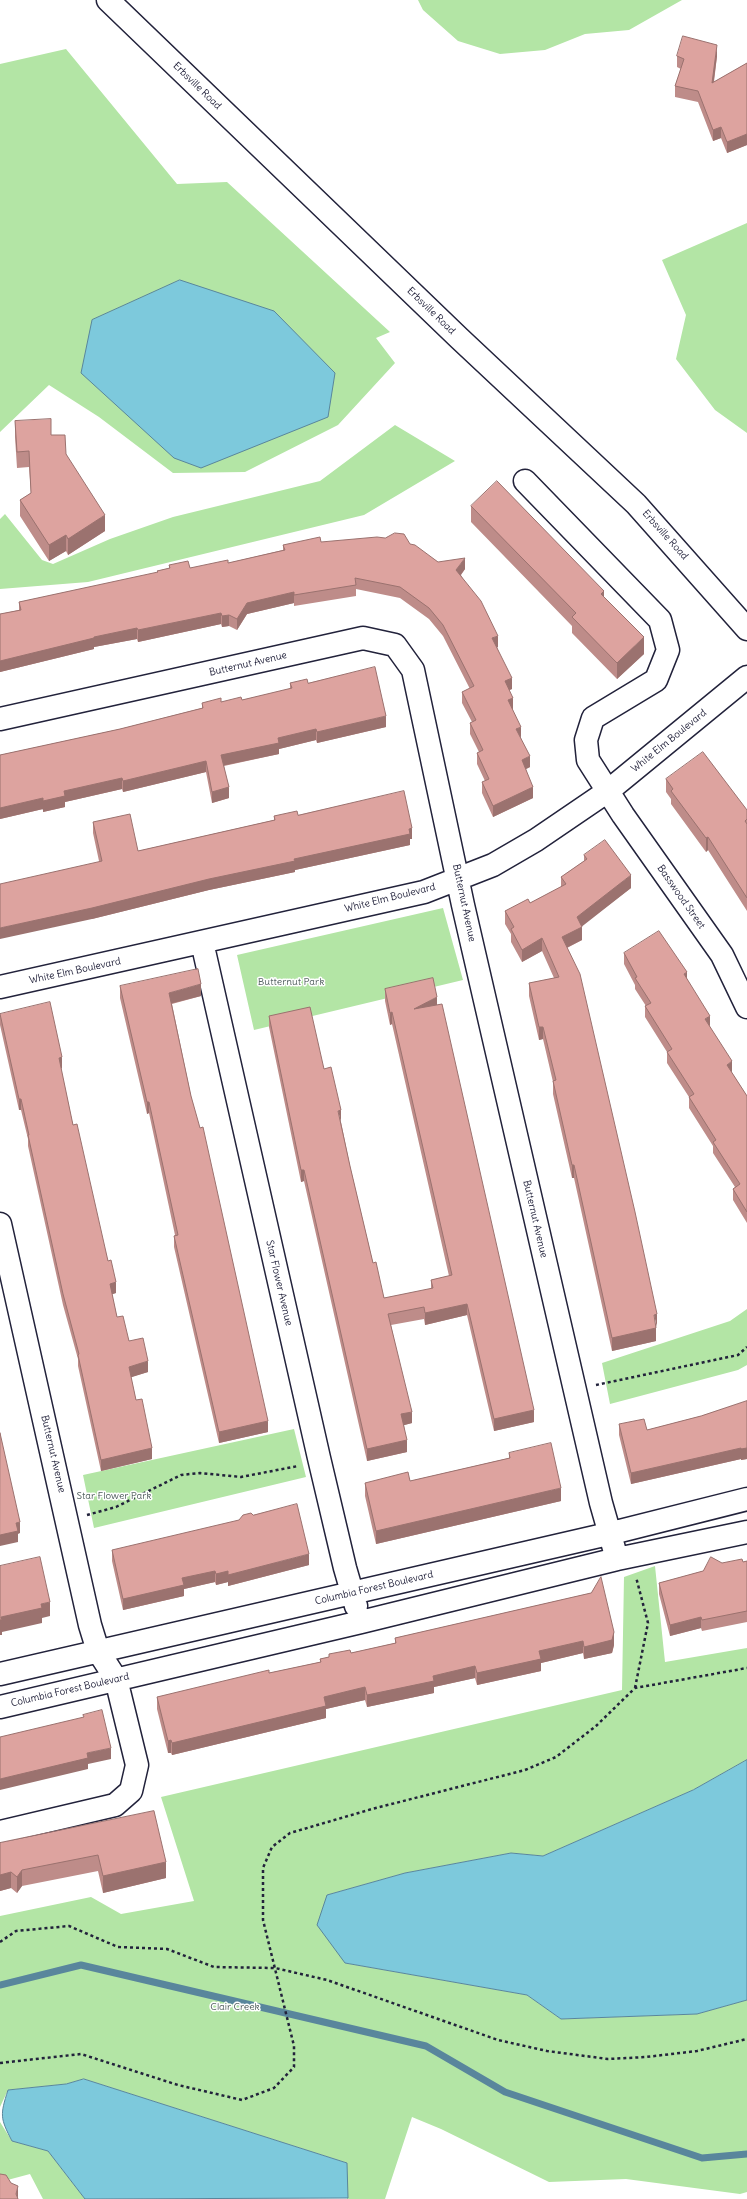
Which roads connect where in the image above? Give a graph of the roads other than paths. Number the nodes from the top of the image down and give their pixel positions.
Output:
1 (108, 0) edge
2 (525, 481) dead end
3 (747, 628) edge
4 (747, 678) edge
5 (0, 719) edge
6 (608, 791) junction
7 (459, 880) junction
8 (202, 942) junction
9 (0, 987) edge
10 (747, 1007) edge
11 (0, 1224) edge
12 (747, 1499) edge
13 (747, 1532) edge
14 (608, 1534) junction
15 (617, 1559) junction
16 (353, 1593) junction
17 (361, 1622) junction
18 (98, 1651) junction
19 (0, 1674) edge
20 (116, 1679) junction
21 (0, 1707) edge
22 (0, 1832) edge

1 - 3 street, Erbsville Road
2 - 6 street, Basswood Street
4 - 6 street, White Elm Boulevard
5 - 7 street, Butternut Avenue
6 - 7 street, White Elm Boulevard
6 - 10 street, Basswood Street
7 - 8 street, White Elm Boulevard
7 - 14 street, Butternut Avenue
8 - 9 street, White Elm Boulevard
8 - 16 street, Star Flower Avenue
11 - 18 street, Butternut Avenue
12 - 14 street, Columbia Forest Boulevard
13 - 15 street, Columbia Forest Boulevard
14 - 15 street, Butternut Avenue
14 - 16 street, Columbia Forest Boulevard
15 - 17 street, Columbia Forest Boulevard
16 - 17 street, Star Flower Avenue
16 - 18 street, Columbia Forest Boulevard
17 - 20 street, Columbia Forest Boulevard
18 - 19 street, Columbia Forest Boulevard
18 - 20 street, Butternut Avenue
20 - 21 street, Columbia Forest Boulevard
20 - 22 street, Butternut Avenue

